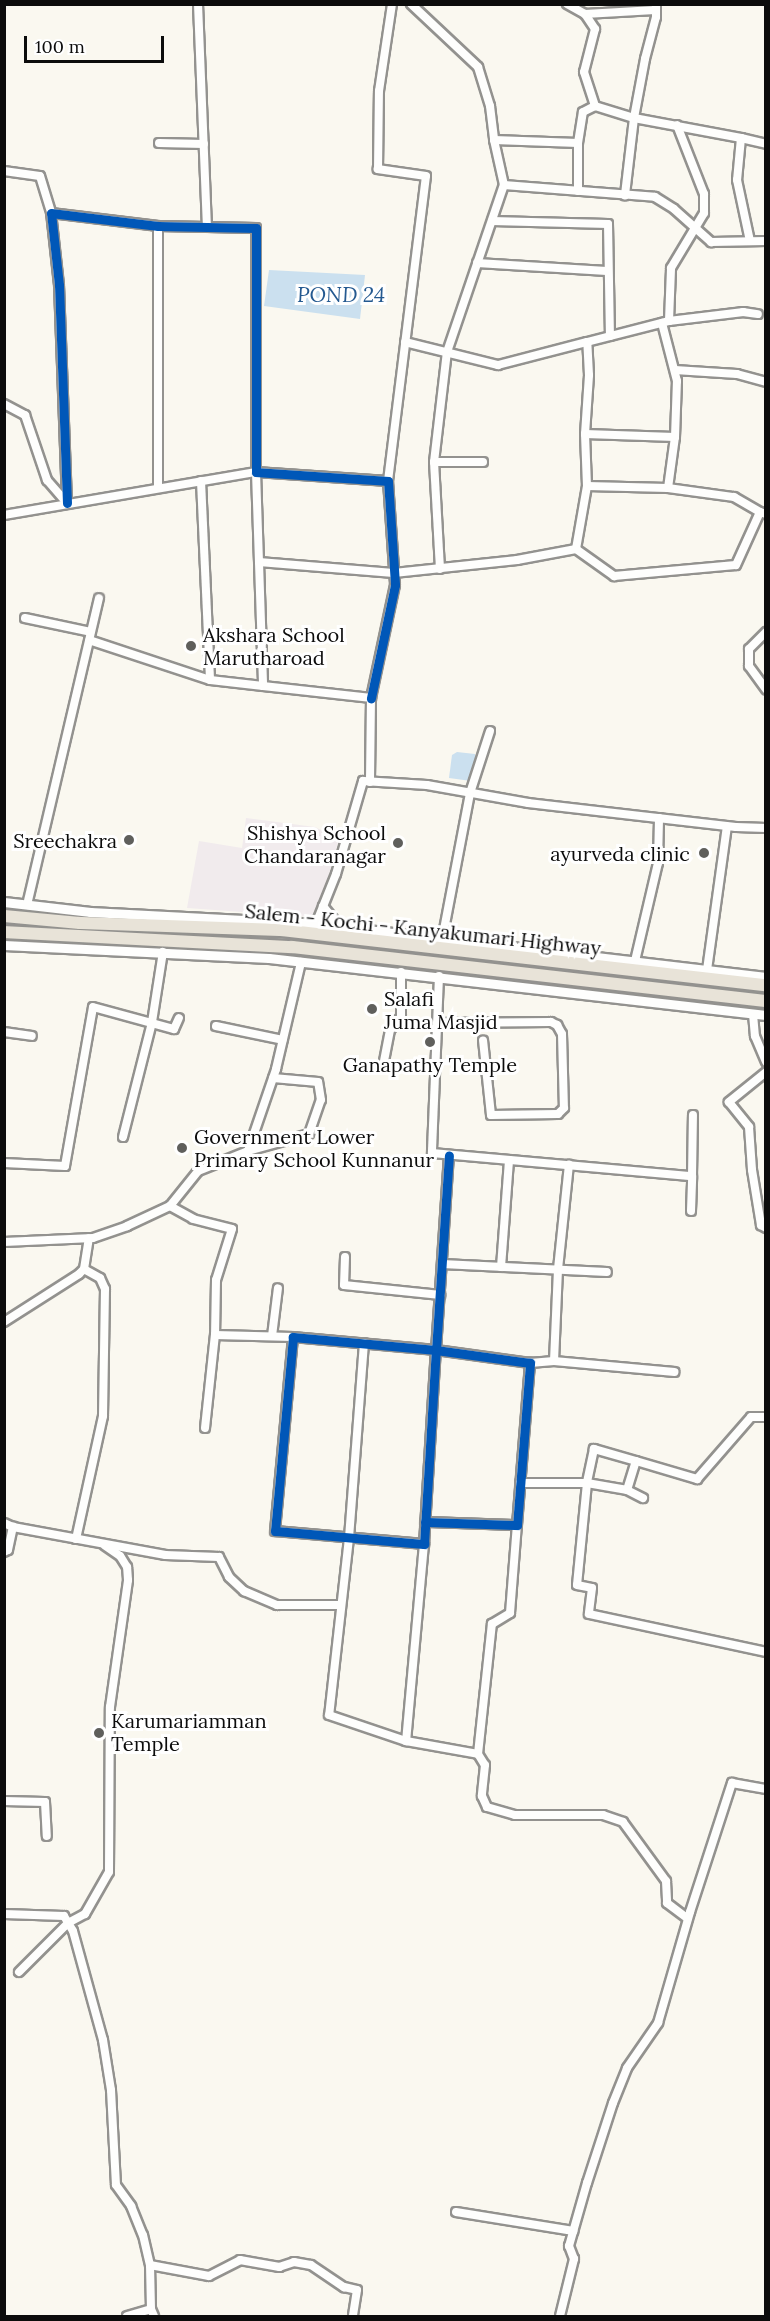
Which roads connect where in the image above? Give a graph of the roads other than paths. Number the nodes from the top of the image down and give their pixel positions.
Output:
1 (198, 4) edge
2 (392, 4) edge
3 (411, 4) edge
4 (567, 4) edge
5 (656, 7) edge
6 (585, 14) junction
7 (596, 106) junction
8 (634, 118) junction
9 (677, 125) junction
10 (741, 138) junction
11 (494, 140) junction
12 (578, 143) junction
13 (159, 144) dead end
14 (204, 144) junction
15 (765, 144) edge
16 (4, 171) edge
17 (504, 185) junction
18 (578, 191) junction
19 (625, 195) junction
20 (51, 213) junction
21 (492, 221) junction
22 (158, 226) junction
23 (207, 227) junction
24 (693, 228) junction
25 (750, 241) junction
26 (765, 241) edge
27 (477, 263) junction
28 (607, 271) junction
29 (758, 315) dead end
30 (666, 322) junction
31 (610, 336) junction
32 (405, 342) junction
33 (587, 342) junction
34 (447, 352) junction
35 (675, 370) junction
36 (765, 382) edge
37 (4, 404) edge
38 (585, 434) junction
39 (675, 437) junction
40 (434, 462) junction
41 (483, 462) dead end
42 (255, 472) junction
43 (201, 481) junction
44 (388, 481) junction
45 (587, 486) junction
46 (158, 488) junction
47 (668, 488) junction
48 (67, 503) junction
49 (763, 513) edge
50 (4, 515) edge
51 (576, 549) junction
52 (259, 562) junction
53 (440, 569) junction
54 (394, 573) junction
55 (99, 598) dead end
56 (25, 618) dead end
57 (765, 632) edge
58 (90, 636) junction
59 (210, 680) junction
60 (263, 686) junction
61 (765, 689) edge
62 (372, 698) junction
63 (490, 731) dead end
64 (370, 782) junction
65 (470, 793) junction
66 (659, 818) junction
67 (727, 826) junction
68 (765, 828) edge
69 (4, 902) edge
70 (27, 905) junction
71 (323, 906) junction
72 (6, 916) edge
73 (316, 924) junction
74 (341, 927) junction
75 (4, 932) edge
76 (442, 940) junction
77 (4, 945) edge
78 (163, 952) junction
79 (635, 961) junction
80 (301, 962) junction
81 (707, 970) junction
82 (401, 972) junction
83 (439, 976) junction
84 (765, 977) edge
85 (765, 985) edge
86 (765, 1001) edge
87 (753, 1014) junction
88 (765, 1015) edge
89 (179, 1018) dead end
90 (153, 1022) junction
91 (437, 1023) junction
92 (216, 1026) dead end
93 (4, 1032) edge
94 (32, 1036) dead end
95 (283, 1040) junction
96 (483, 1040) dead end
97 (384, 1061) dead end
98 (765, 1062) edge
99 (765, 1072) edge
100 (273, 1078) junction
101 (693, 1114) dead end
102 (123, 1137) dead end
103 (248, 1151) junction
104 (449, 1155) junction
105 (509, 1160) junction
106 (4, 1163) edge
107 (569, 1166) junction
108 (692, 1176) junction
109 (170, 1206) junction
110 (691, 1212) dead end
111 (765, 1228) edge
112 (89, 1238) junction
113 (4, 1242) edge
114 (345, 1257) dead end
115 (442, 1264) junction
116 (501, 1267) junction
117 (84, 1269) junction
118 (558, 1269) junction
119 (607, 1272) dead end
120 (278, 1288) dead end
121 (440, 1295) junction
122 (4, 1322) edge
123 (215, 1335) junction
124 (272, 1336) junction
125 (293, 1337) junction
126 (364, 1343) junction
127 (436, 1350) junction
128 (554, 1361) junction
129 (530, 1363) junction
130 (675, 1372) dead end
131 (765, 1417) edge
132 (205, 1428) dead end
133 (636, 1461) junction
134 (520, 1483) junction
135 (587, 1484) junction
136 (627, 1490) junction
137 (643, 1498) dead end
138 (425, 1522) junction
139 (4, 1523) edge
140 (517, 1525) junction
141 (13, 1527) junction
142 (349, 1538) junction
143 (76, 1539) junction
144 (424, 1544) junction
145 (104, 1545) junction
146 (4, 1552) edge
147 (341, 1605) junction
148 (765, 1652) edge
149 (406, 1741) junction
150 (478, 1754) junction
151 (765, 1789) edge
152 (4, 1801) edge
153 (47, 1836) dead end
154 (4, 1914) edge
155 (688, 1918) junction
156 (68, 1923) junction
157 (19, 1972) dead end
158 (456, 2212) dead end
159 (573, 2231) junction
160 (150, 2265) junction
161 (152, 2313) edge
162 (127, 2316) edge
163 (352, 2316) edge
164 (560, 2316) edge

1 - 14 street
2 - 32 street
3 - 11 street
4 - 6 street
5 - 6 street
5 - 8 street
6 - 7 street
7 - 8 street
7 - 12 street
8 - 9 street
8 - 19 street
9 - 10 street
9 - 24 street
10 - 15 street
10 - 25 street
11 - 12 street
11 - 17 street
12 - 18 street
13 - 14 street
14 - 23 street
16 - 20 street
17 - 18 street
17 - 21 street
18 - 19 street
19 - 24 street
20 - 22 street
20 - 48 street
21 - 27 street
21 - 28 street
22 - 23 street
22 - 46 street
23 - 42 street
24 - 25 street
24 - 30 street
25 - 26 street
27 - 28 street
27 - 34 street
28 - 31 street
29 - 30 street
30 - 31 street
30 - 35 street
31 - 33 street
32 - 34 street
32 - 44 street
33 - 34 street
33 - 38 street
34 - 40 street
35 - 36 street
35 - 39 street
37 - 48 street
38 - 39 street
38 - 45 street
39 - 47 street
40 - 41 street
40 - 53 street
42 - 43 street
42 - 44 street
42 - 52 street
43 - 46 street
43 - 59 street
44 - 54 street
45 - 47 street
45 - 51 street
46 - 48 street
47 - 49 street
48 - 50 street
49 - 51 street
51 - 53 street
52 - 54 street
52 - 60 street
53 - 54 street
54 - 62 street
55 - 58 street
56 - 58 street
57 - 61 street
58 - 59 street
58 - 70 street
59 - 60 street
60 - 62 street
62 - 64 street
63 - 65 street
64 - 65 street
64 - 71 street
65 - 66 street
65 - 76 street
66 - 67 street
66 - 79 street
67 - 68 street
67 - 81 street
69 - 70 street
70 - 73 street
71 - 73 street
71 - 74 street
72 - 85 highway, Salem - Kochi - Kanyakumari Highway
73 - 74 street
74 - 76 street
75 - 86 highway, Salem - Kochi - Kanyakumari Highway
76 - 79 street
77 - 78 street
78 - 80 street
78 - 90 street
79 - 81 street
80 - 82 street
80 - 95 street
81 - 84 street
82 - 83 street
82 - 97 street
83 - 87 street
83 - 91 street
87 - 88 street
87 - 98 street
89 - 90 street
90 - 102 street
90 - 106 street
91 - 96 street
91 - 104 street
92 - 95 street
93 - 94 street
95 - 100 street
99 - 111 street
100 - 103 street
100 - 103 street
101 - 108 street
103 - 109 street
104 - 105 street
104 - 115 street
105 - 107 street
105 - 116 street
107 - 108 street
107 - 118 street
108 - 110 street
109 - 112 street
109 - 123 street
112 - 113 street
112 - 117 street
114 - 121 street
115 - 116 street
115 - 121 street
116 - 118 street
117 - 122 street
117 - 143 street
118 - 119 street
118 - 128 street
120 - 124 street
121 - 127 street
123 - 124 street
123 - 132 street
124 - 125 street
125 - 126 street
125 - 142 street
126 - 127 street
126 - 142 street
127 - 129 street
127 - 138 street
128 - 129 street
128 - 130 street
129 - 134 street
131 - 133 street
133 - 135 street
133 - 136 street
134 - 135 street
134 - 140 street
135 - 136 street
135 - 148 street
136 - 137 street
138 - 140 street
138 - 144 street
139 - 141 street
140 - 150 street
141 - 143 street
141 - 146 street
142 - 144 street
142 - 147 street
143 - 145 street
144 - 149 street
145 - 147 street
145 - 156 street
147 - 149 street
149 - 150 street
150 - 155 street
151 - 155 street
152 - 153 street
154 - 156 street
155 - 159 street
156 - 157 street
156 - 160 street
158 - 159 street
159 - 164 street
160 - 161 street
160 - 163 street
161 - 162 street

